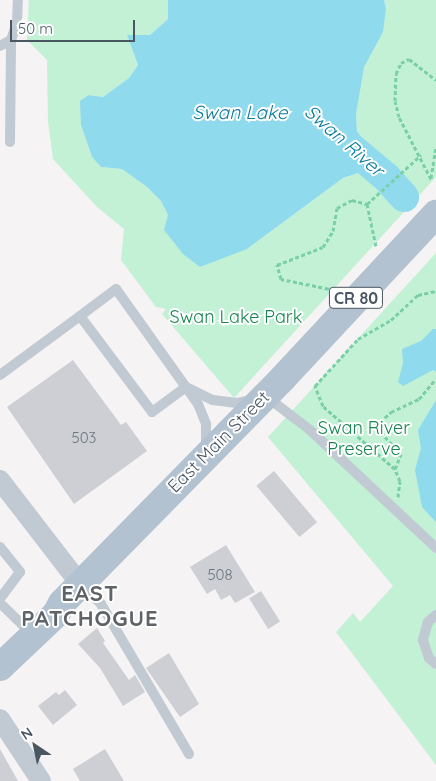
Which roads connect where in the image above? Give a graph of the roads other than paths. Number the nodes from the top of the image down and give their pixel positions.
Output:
1 (18, 0) edge
2 (11, 40) junction
3 (0, 46) edge
4 (10, 142) dead end
5 (436, 214) edge
6 (80, 316) junction
7 (0, 375) edge
8 (186, 388) junction
9 (265, 396) junction
10 (200, 462) junction
11 (0, 480) edge
12 (0, 546) edge
13 (436, 548) edge
14 (81, 585) junction
15 (0, 599) edge
16 (0, 603) edge
17 (436, 615) edge
18 (34, 636) junction
19 (436, 664) edge
20 (0, 667) edge
21 (0, 719) edge
22 (189, 754) dead end
23 (41, 781) edge

1 - 2 lane
2 - 3 lane
2 - 4 lane
5 - 9 main road, East Main Street / CR 80
6 - 7 lane
6 - 8 lane
6 - 8 lane
8 - 9 lane
8 - 10 lane
9 - 10 main road, East Main Street / CR 80
9 - 13 lane
10 - 14 main road, East Main Street / CR 80
11 - 14 street
12 - 15 lane
14 - 18 main road, East Main Street / CR 80
14 - 22 lane
16 - 18 lane
17 - 19 lane
18 - 20 main road, East Main Street / CR 80
21 - 23 street

